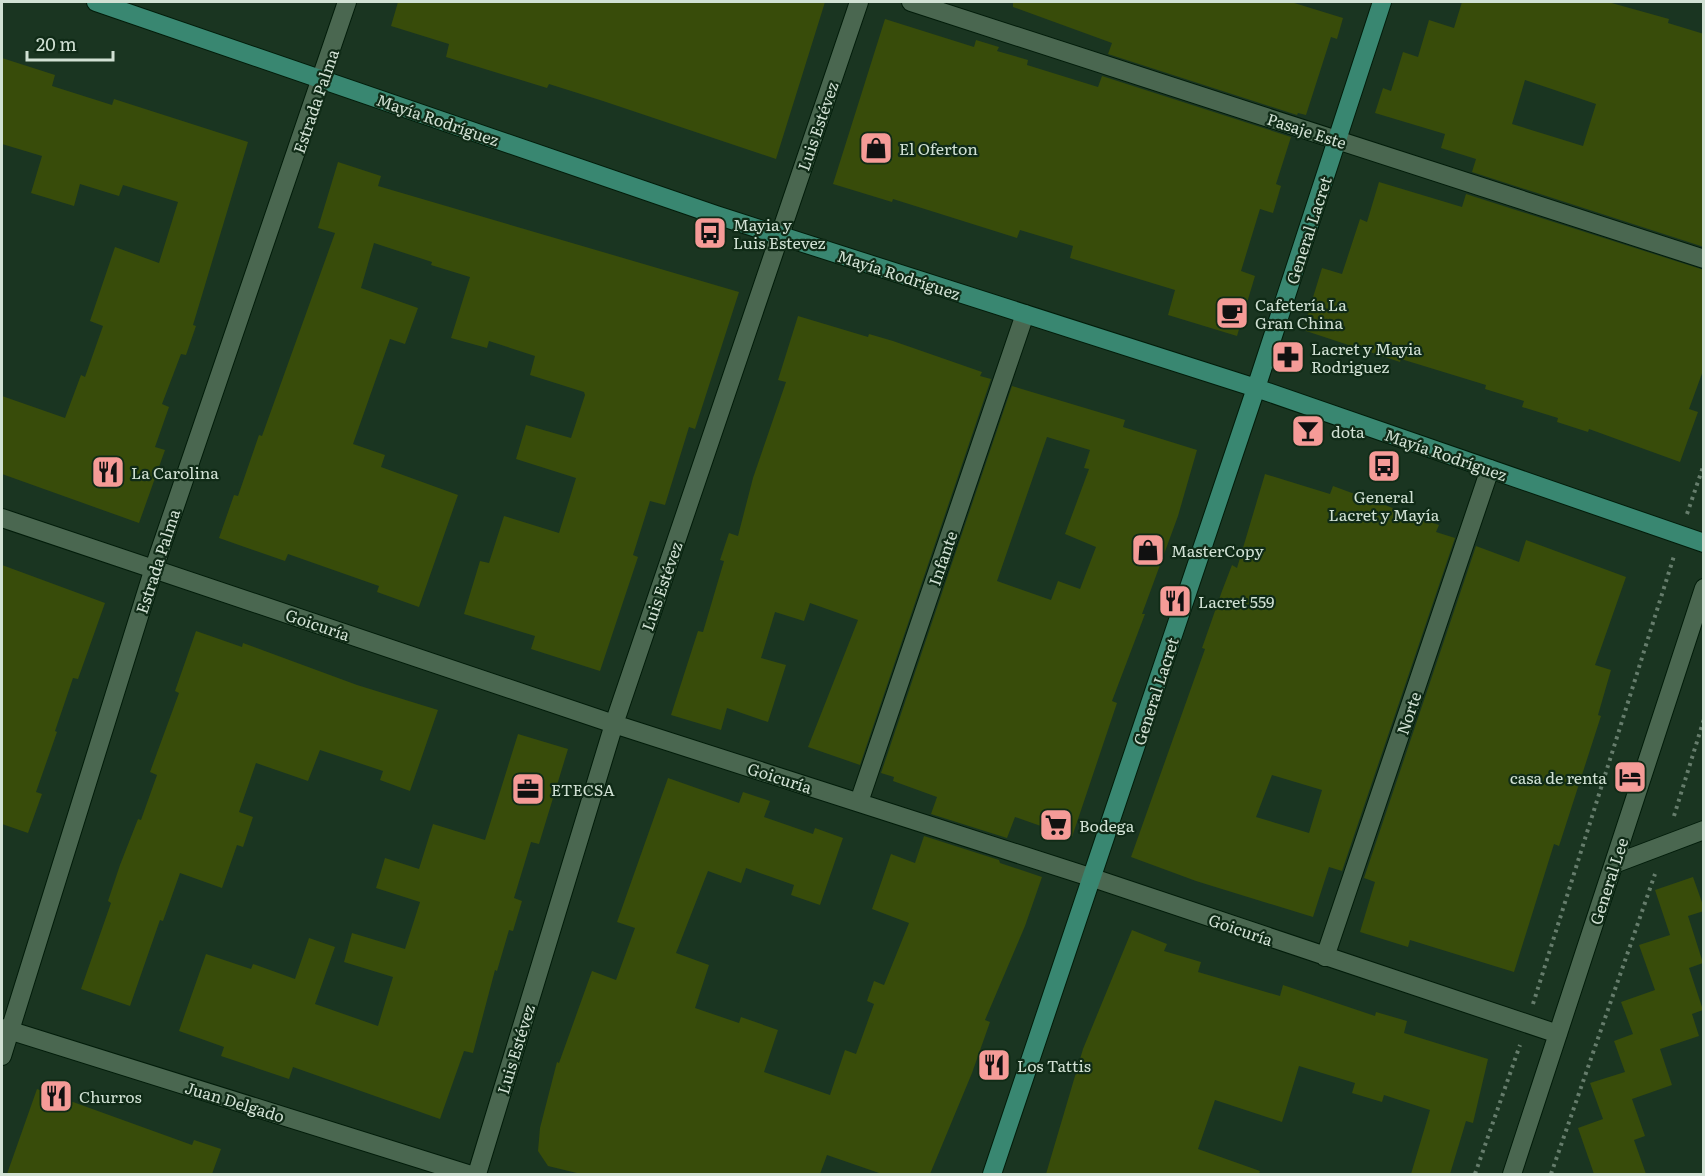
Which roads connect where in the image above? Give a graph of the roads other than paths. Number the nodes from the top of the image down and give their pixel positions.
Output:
1 (96, 2) edge
2 (347, 2) edge
3 (859, 2) edge
4 (911, 2) edge
5 (1382, 2) edge
6 (323, 80) junction
7 (1337, 140) junction
8 (780, 236) junction
9 (1704, 259) edge
10 (1025, 314) junction
11 (1256, 388) junction
12 (1490, 469) junction
13 (2, 518) edge
14 (1704, 543) edge
15 (154, 567) junction
16 (1704, 588) edge
17 (1700, 618) edge
18 (614, 724) junction
19 (859, 802) junction
20 (1704, 830) edge
21 (1614, 864) junction
22 (1093, 878) junction
23 (1325, 957) junction
24 (6, 1029) edge
25 (1558, 1034) junction
26 (2, 1056) edge
27 (468, 1174) edge
28 (477, 1174) edge
29 (992, 1174) edge
30 (1512, 1174) edge

1 - 6 main road, Mayía Rodríguez
2 - 6 street, Estrada Palma
3 - 8 street, Luis Estévez
4 - 7 street, Pasaje Este
5 - 7 main road, General Lacret
6 - 8 main road, Mayía Rodríguez
6 - 15 street, Estrada Palma
7 - 9 street, Pasaje Este
7 - 11 main road, General Lacret
8 - 10 main road, Mayía Rodríguez
8 - 18 street, Luis Estévez
10 - 11 main road, Mayía Rodríguez
10 - 19 street, Infante
11 - 12 main road, Mayía Rodríguez
11 - 22 main road, General Lacret
12 - 14 main road, Mayía Rodríguez
12 - 23 street, Norte
13 - 15 street, Goicuría
15 - 18 street, Goicuría
15 - 24 street, Estrada Palma
16 - 17 street, General Lee
17 - 21 street, General Lee
18 - 19 street, Goicuría
18 - 28 street, Luis Estévez
19 - 22 street, Goicuría
20 - 21 street
21 - 25 street, General Lee
22 - 23 street, Goicuría
22 - 29 main road, General Lacret
23 - 25 street, Goicuría
24 - 26 street, Estrada Palma
24 - 27 street, Juan Delgado
25 - 30 street, General Lee

